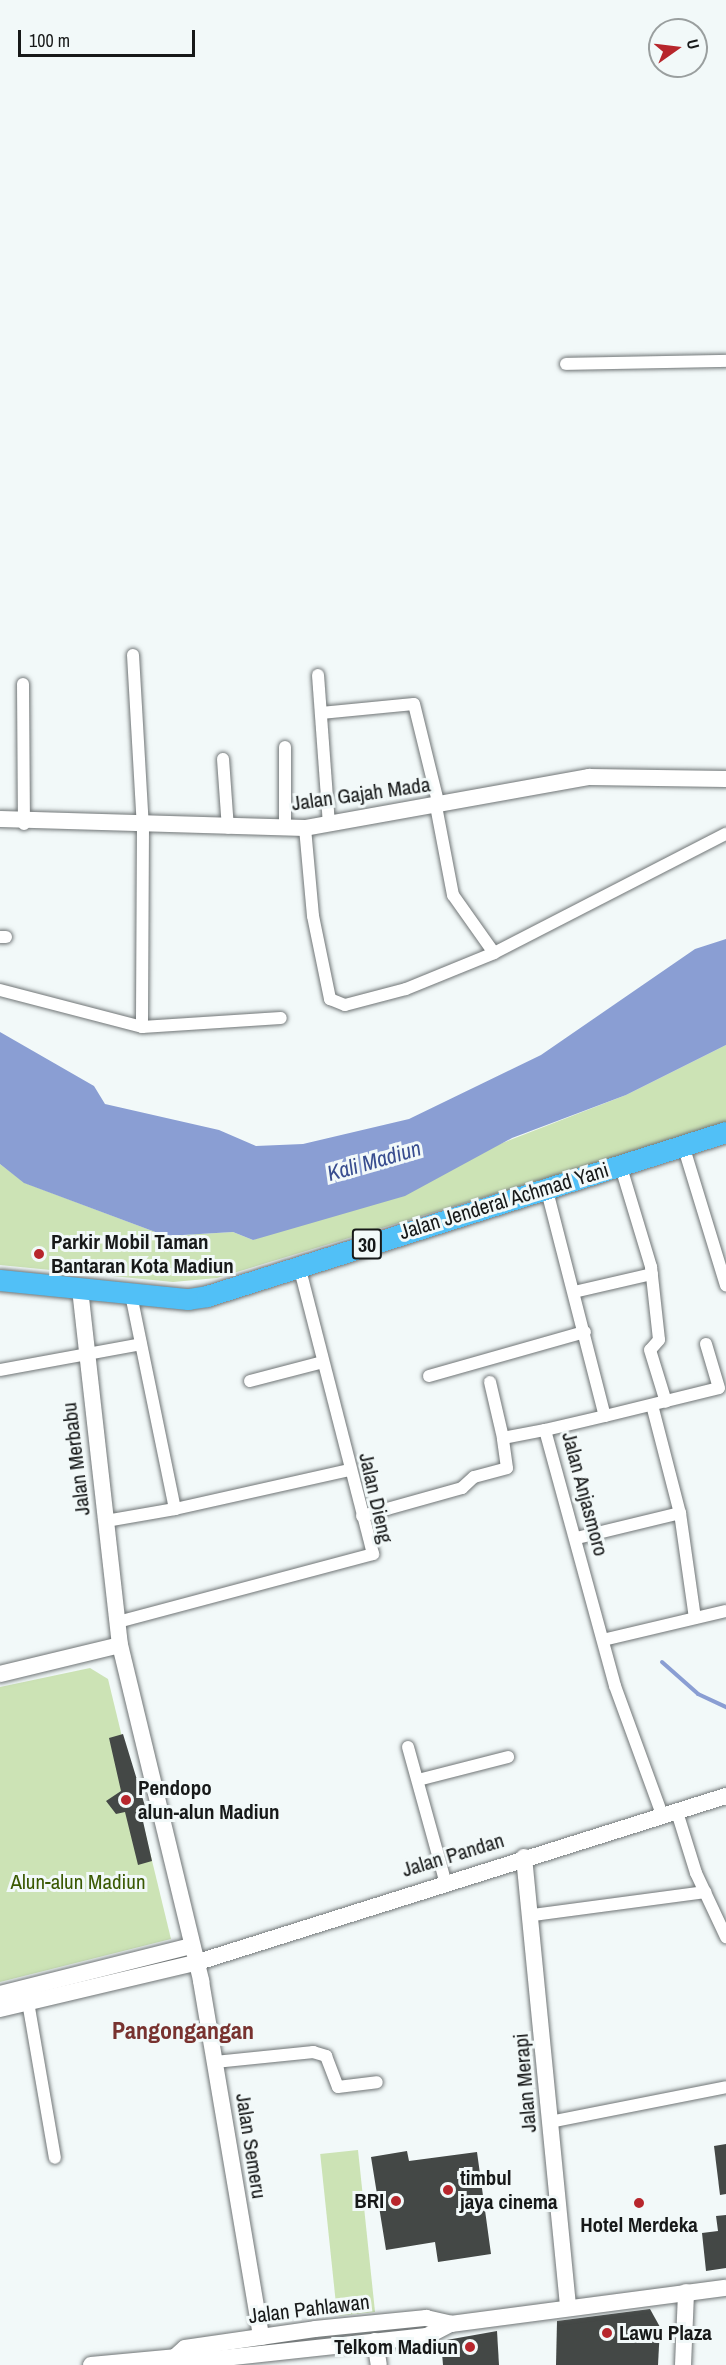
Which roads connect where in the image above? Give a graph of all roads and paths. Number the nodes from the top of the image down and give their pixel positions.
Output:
1 (726, 360) edge
2 (566, 364) dead end
3 (134, 655) dead end
4 (318, 675) dead end
5 (23, 684) dead end
6 (321, 713) junction
7 (285, 747) dead end
8 (223, 759) dead end
9 (726, 779) edge
10 (437, 806) junction
11 (0, 819) edge
12 (24, 824) junction
13 (329, 825) junction
14 (143, 827) junction
15 (228, 828) junction
16 (285, 828) junction
17 (304, 828) junction
18 (726, 834) edge
19 (494, 953) junction
20 (0, 990) edge
21 (281, 1018) dead end
22 (142, 1027) junction
23 (726, 1132) edge
24 (683, 1145) junction
25 (620, 1164) junction
26 (546, 1187) junction
27 (299, 1266) junction
28 (652, 1274) junction
29 (0, 1280) edge
30 (726, 1286) edge
31 (80, 1289) junction
32 (574, 1292) junction
33 (131, 1294) junction
34 (585, 1332) junction
35 (141, 1344) junction
36 (706, 1344) dead end
37 (86, 1354) junction
38 (323, 1362) junction
39 (721, 1370) edge
40 (0, 1371) edge
41 (429, 1376) dead end
42 (250, 1381) dead end
43 (490, 1382) dead end
44 (666, 1402) junction
45 (652, 1405) junction
46 (605, 1416) junction
47 (545, 1430) junction
48 (503, 1438) junction
49 (349, 1470) junction
50 (175, 1509) junction
51 (680, 1513) junction
52 (362, 1516) junction
53 (106, 1521) junction
54 (577, 1539) junction
55 (726, 1611) edge
56 (695, 1618) junction
57 (118, 1622) junction
58 (603, 1640) junction
59 (120, 1645) junction
60 (0, 1674) edge
61 (408, 1747) dead end
62 (508, 1757) dead end
63 (418, 1780) junction
64 (726, 1796) edge
65 (670, 1814) junction
66 (524, 1857) junction
67 (445, 1880) junction
68 (704, 1890) junction
69 (533, 1915) junction
70 (726, 1937) edge
71 (191, 1946) junction
72 (195, 1963) junction
73 (0, 1994) edge
74 (28, 2002) junction
75 (0, 2009) edge
76 (214, 2062) junction
77 (377, 2082) dead end
78 (726, 2087) edge
79 (550, 2122) junction
80 (55, 2158) dead end
81 (726, 2288) edge
82 (686, 2292) junction
83 (568, 2307) junction
84 (451, 2324) junction
85 (261, 2337) junction
86 (375, 2341) junction
87 (175, 2357) junction
88 (243, 2360) edge
89 (91, 2365) edge
90 (379, 2365) edge
91 (683, 2365) edge

1 - 2 street
3 - 14 street
4 - 6 street
5 - 12 street
6 - 10 street
6 - 13 street
7 - 16 street
8 - 15 street
9 - 10 street, Jalan Gajah Mada
10 - 13 street, Jalan Gajah Mada
10 - 19 street
11 - 12 street, Jalan Gajah Mada
12 - 14 street, Jalan Gajah Mada
13 - 17 street, Jalan Gajah Mada
14 - 15 street, Jalan Gajah Mada
14 - 22 street
15 - 16 street, Jalan Gajah Mada
16 - 17 street, Jalan Gajah Mada
17 - 19 street
18 - 19 street
20 - 22 street
21 - 22 street
23 - 24 highway, Jalan Jenderal Achmad Yani / 30
24 - 25 highway, Jalan Jenderal Achmad Yani / 30
24 - 30 street
25 - 26 highway, Jalan Jenderal Achmad Yani / 30
25 - 28 street
26 - 27 highway, Jalan Jenderal Achmad Yani / 30
26 - 32 street, Jalan Anjasmoro
27 - 33 highway, Jalan Jenderal Achmad Yani / 30
27 - 38 street, Jalan Dieng
28 - 32 street
28 - 44 street
29 - 31 highway, Jalan Jenderal Achmad Yani / 30
31 - 33 highway, Jalan Jenderal Achmad Yani / 30
31 - 37 street, Jalan Merbabu
32 - 34 street, Jalan Anjasmoro
33 - 35 street
34 - 41 street
34 - 46 street, Jalan Anjasmoro
35 - 37 street
35 - 50 street
36 - 39 street
37 - 40 street
37 - 53 street, Jalan Merbabu
38 - 42 street
38 - 49 street, Jalan Dieng
39 - 44 street
43 - 48 street
44 - 45 street
45 - 46 street
45 - 51 street
46 - 47 street, Jalan Anjasmoro
47 - 48 street
47 - 54 street, Jalan Anjasmoro
48 - 52 street
49 - 50 street
49 - 52 street, Jalan Dieng
50 - 53 street
51 - 54 street
51 - 56 street
52 - 57 street, Jalan Dieng
53 - 57 street, Jalan Merbabu
54 - 58 street, Jalan Anjasmoro
55 - 56 street
56 - 58 street
57 - 59 street, Jalan Merbabu
58 - 65 street, Jalan Anjasmoro
59 - 60 street
59 - 71 street, Jalan Semeru
61 - 63 street
62 - 63 street
63 - 67 street
64 - 65 street, Jalan Pandan
65 - 66 street, Jalan Pandan
65 - 68 street, Jalan Anjasmoro
66 - 67 street, Jalan Pandan
66 - 69 street, Jalan Merapi
67 - 72 street, Jalan Pandan
68 - 69 street
68 - 70 street, Jalan Anjasmoro
69 - 79 street, Jalan Merapi
71 - 72 street, Jalan Semeru
71 - 73 street
72 - 74 street, Jalan Pandan
72 - 76 street, Jalan Semeru
74 - 75 street, Jalan Pandan
74 - 80 street
76 - 77 street
76 - 85 street, Jalan Semeru
78 - 79 street
79 - 83 street, Jalan Merapi
81 - 82 street, Jalan Pahlawan
82 - 83 street, Jalan Pahlawan
82 - 91 street
83 - 84 street, Jalan Pahlawan
84 - 85 street, Jalan Pahlawan
84 - 86 street, Jalan Pahlawan
85 - 87 street, Jalan Pahlawan
86 - 88 street, Jalan Pahlawan
86 - 90 street
87 - 88 street, Jalan Pahlawan
87 - 89 street, Jalan Pahlawan

